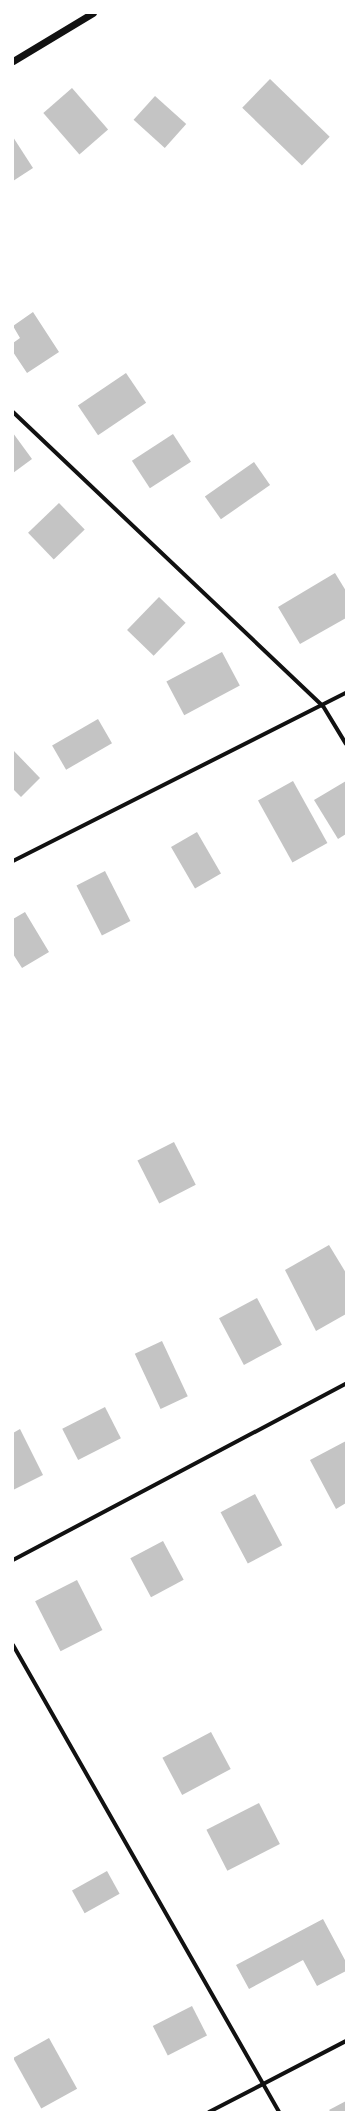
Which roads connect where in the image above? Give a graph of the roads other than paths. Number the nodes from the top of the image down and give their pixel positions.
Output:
1 (93, 13) edge
2 (13, 61) edge
3 (13, 412) edge
4 (346, 694) edge
5 (323, 706) junction
6 (346, 744) edge
7 (13, 861) edge
8 (346, 1384) edge
9 (13, 1560) edge
10 (13, 1644) edge
11 (346, 2041) edge
12 (263, 2084) junction
13 (209, 2112) edge
14 (279, 2112) edge

1 - 2 street
3 - 5 street
4 - 5 street
5 - 6 street
5 - 7 street
8 - 9 street
10 - 12 street
11 - 12 street
12 - 13 street
12 - 14 street

